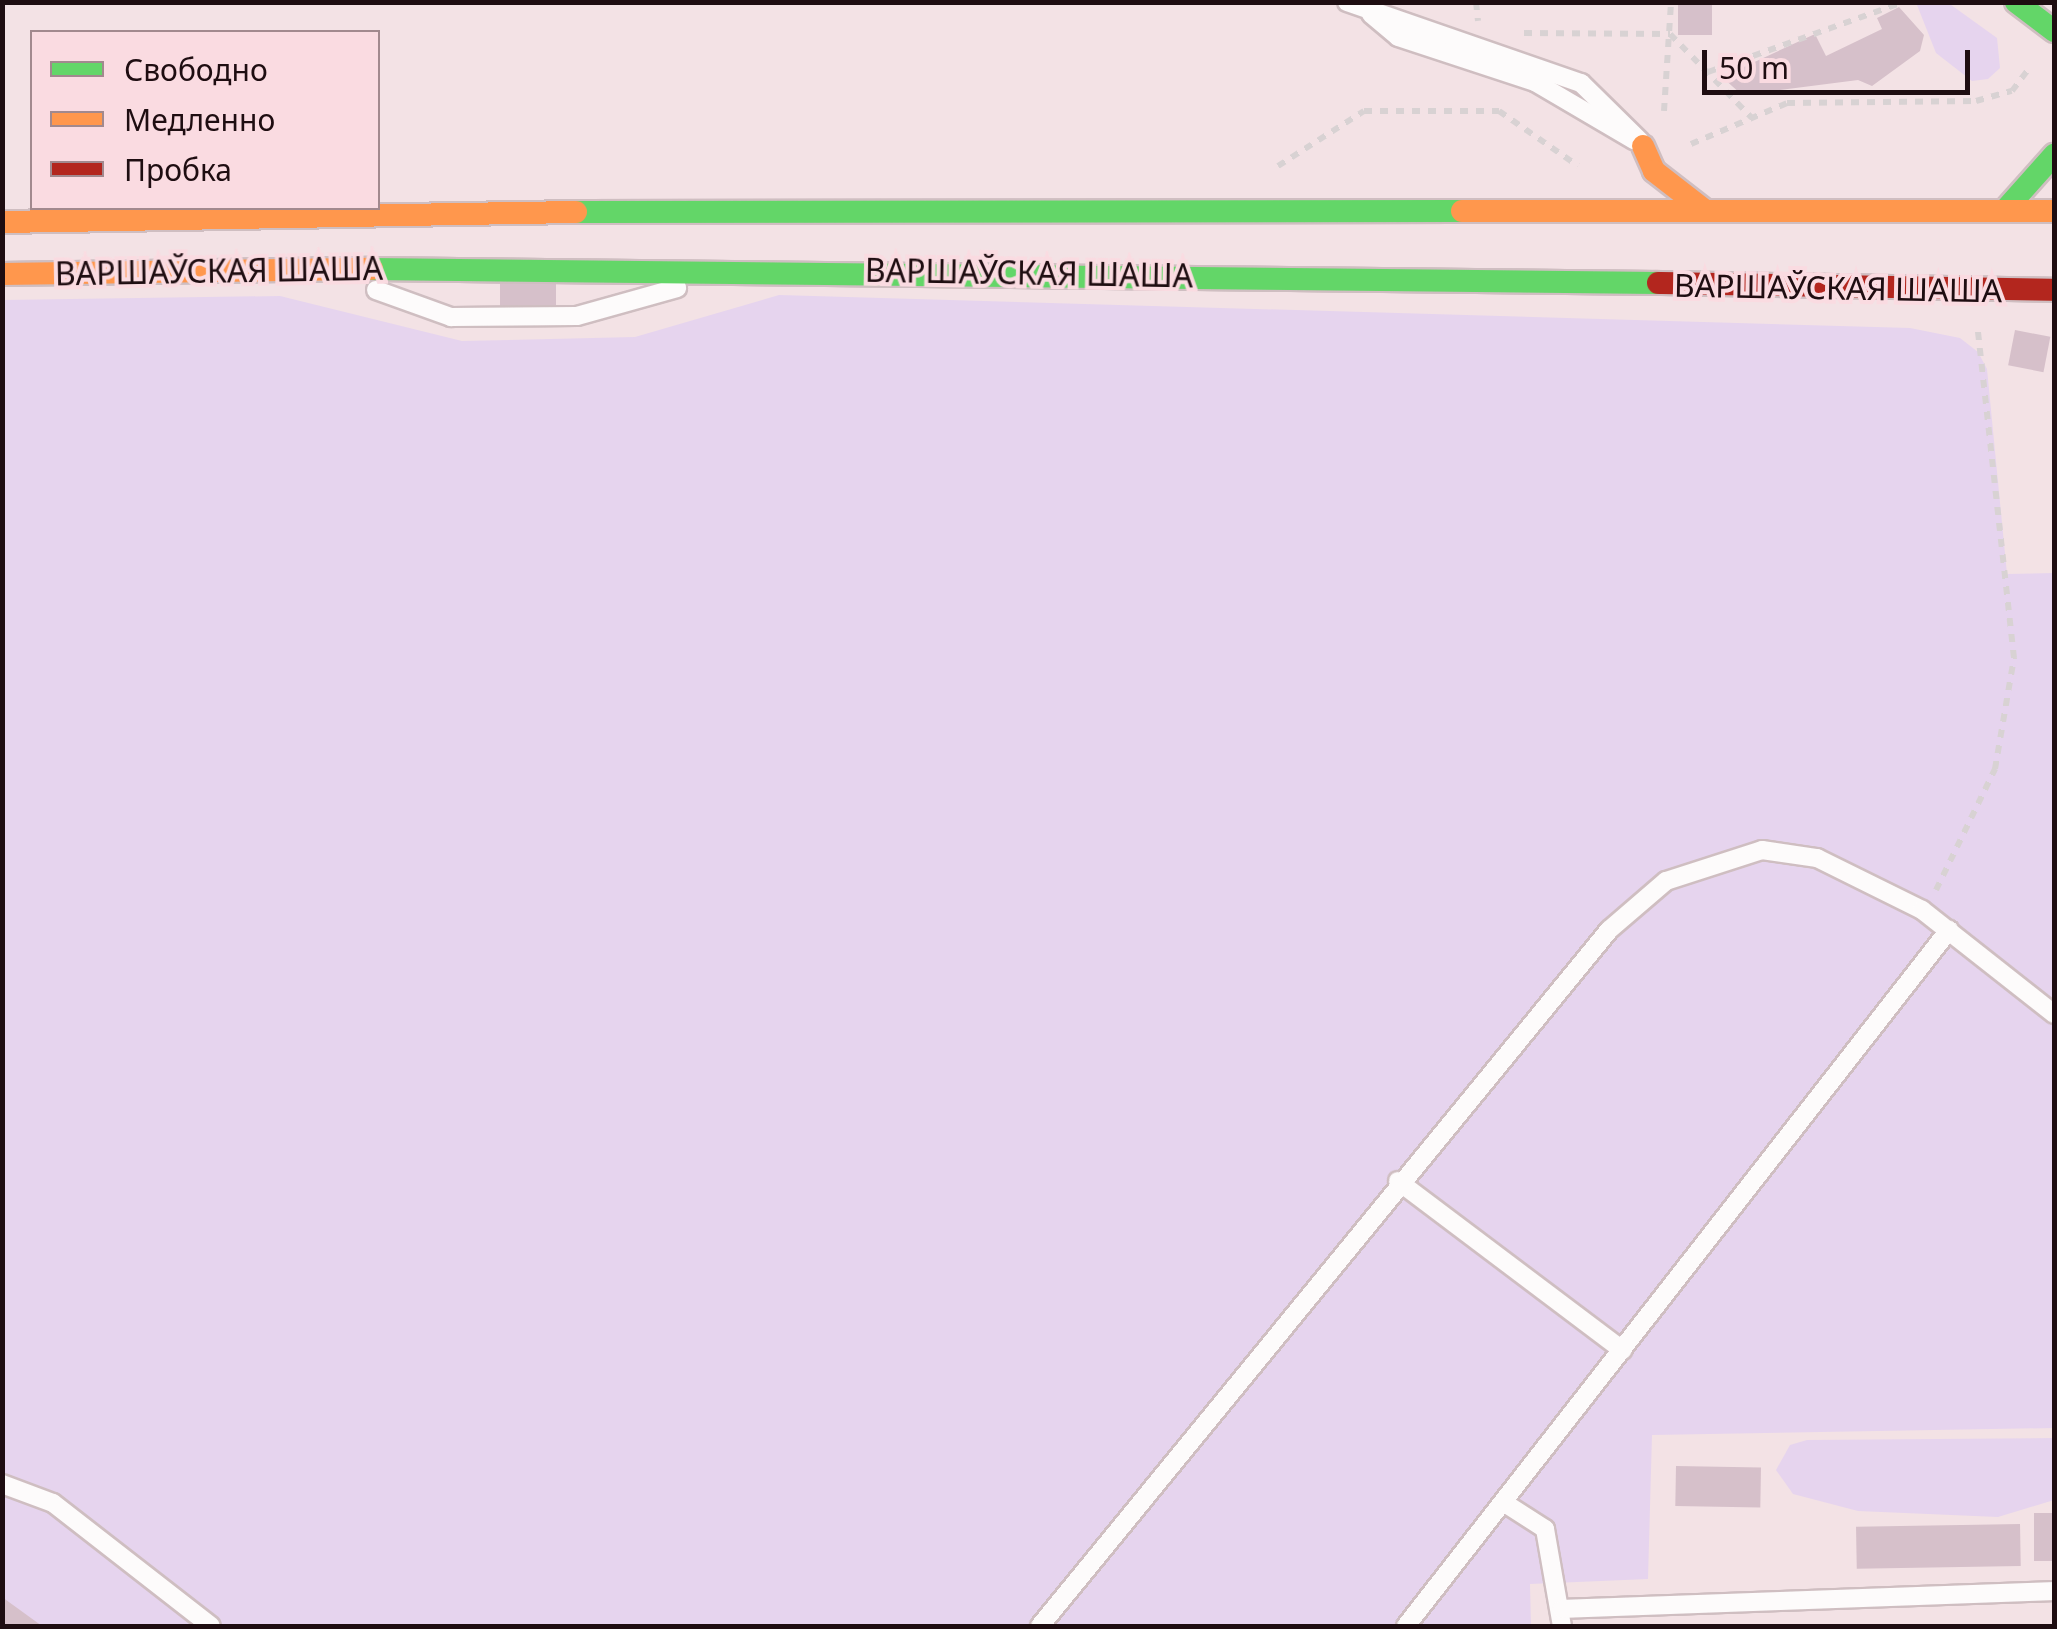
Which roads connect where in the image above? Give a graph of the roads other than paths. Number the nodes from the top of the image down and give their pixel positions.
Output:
1 (1347, 2) edge
2 (2016, 2) edge
3 (2054, 31) edge
4 (1643, 146) joint
5 (2054, 156) edge
6 (1312, 208) junction
7 (1703, 209) junction
8 (2005, 210) junction
9 (2054, 210) edge
10 (2, 222) edge
11 (746, 268) junction
12 (319, 269) junction
13 (2, 274) edge
14 (1310, 278) junction
15 (2054, 290) edge
16 (1949, 930) junction
17 (2054, 1014) edge
18 (1398, 1181) junction
19 (1622, 1350) junction
20 (2, 1484) edge
21 (1503, 1502) junction
22 (2054, 1591) edge
23 (1562, 1618) edge
24 (211, 1626) edge
25 (1040, 1626) edge
26 (1406, 1626) edge

1 - 4 lane
2 - 3 main road
4 - 7 main road
5 - 8 main road
6 - 7 main road, ВАРШАЎСКАЯ ШАША
6 - 10 main road, ВАРШАЎСКАЯ ШАША
6 - 14 main road
7 - 8 main road, ВАРШАЎСКАЯ ШАША
8 - 9 main road, ВАРШАЎСКАЯ ШАША
11 - 12 main road, ВАРШАЎСКАЯ ШАША
11 - 12 lane
11 - 14 main road, ВАРШАЎСКАЯ ШАША
12 - 13 main road, ВАРШАЎСКАЯ ШАША
14 - 15 main road, ВАРШАЎСКАЯ ШАША
16 - 17 lane
16 - 18 lane
16 - 19 lane
18 - 19 lane
18 - 25 lane
19 - 21 lane
20 - 24 lane
21 - 23 lane
21 - 26 lane
22 - 23 lane

